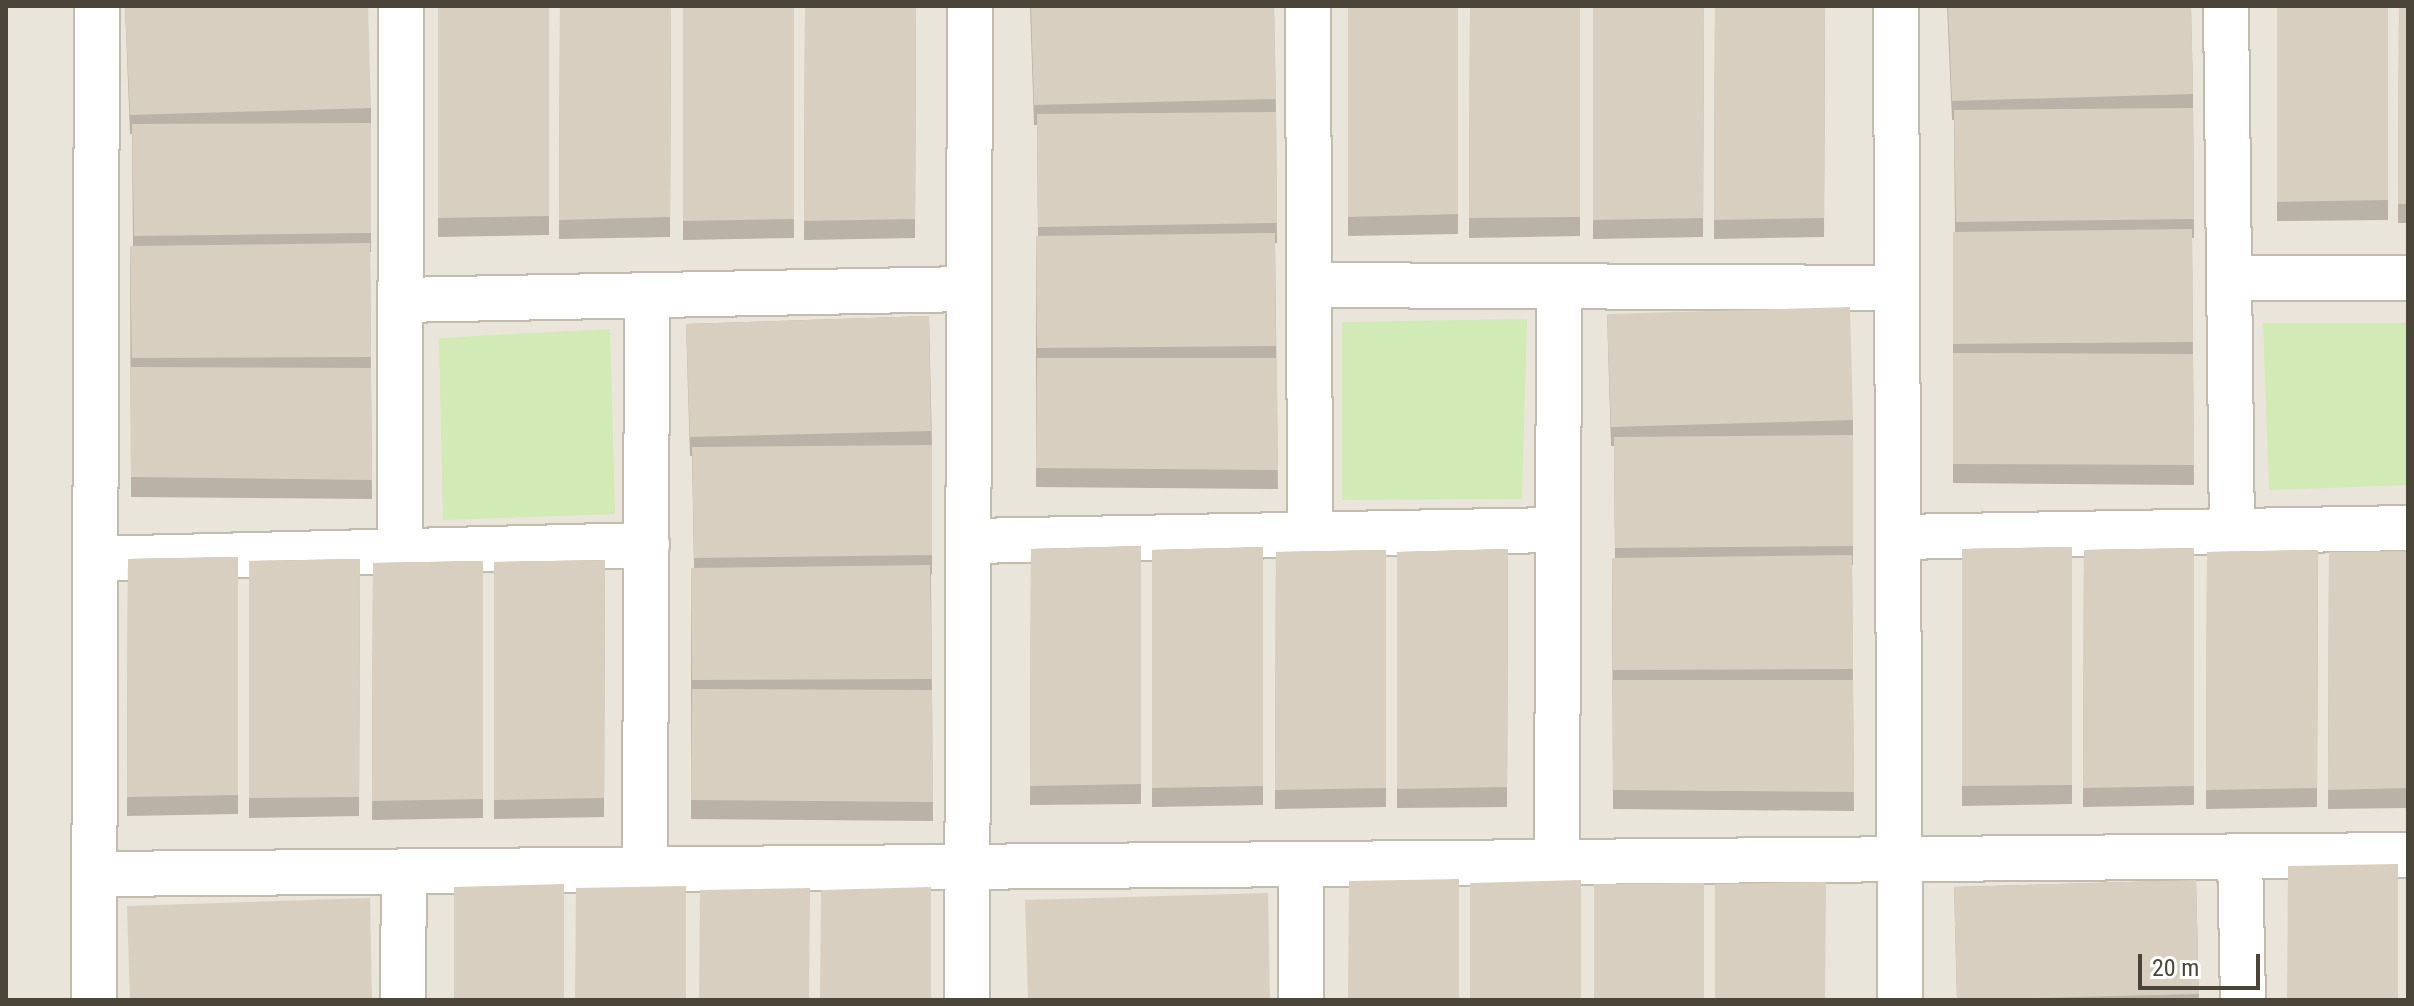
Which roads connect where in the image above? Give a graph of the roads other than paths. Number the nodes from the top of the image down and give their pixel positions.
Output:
1 (97, 6) edge
2 (401, 6) edge
3 (970, 6) edge
4 (1308, 6) edge
5 (1896, 6) edge
6 (2226, 6) edge
7 (2230, 278) junction
8 (2408, 278) edge
9 (1309, 285) junction
10 (1559, 286) junction
11 (1897, 288) junction
12 (969, 289) junction
13 (647, 295) junction
14 (400, 300) junction
15 (2408, 528) edge
16 (1556, 530) junction
17 (2232, 531) junction
18 (1310, 534) junction
19 (1898, 537) junction
20 (971, 541) junction
21 (647, 545) junction
22 (400, 551) junction
23 (96, 559) junction
24 (2408, 855) edge
25 (2240, 856) junction
26 (1899, 858) junction
27 (1557, 861) junction
28 (1301, 864) junction
29 (966, 866) junction
30 (645, 869) junction
31 (404, 871) junction
32 (94, 874) junction
33 (94, 1000) edge
34 (403, 1000) edge
35 (967, 1000) edge
36 (1301, 1000) edge
37 (1900, 1000) edge
38 (2243, 1000) edge

1 - 23 street
2 - 14 street
3 - 12 street
4 - 9 street
5 - 11 street
6 - 7 street
7 - 8 street
7 - 17 street
9 - 10 street
9 - 18 street
10 - 11 street
10 - 16 street
11 - 19 street
12 - 13 street
12 - 20 street
13 - 14 street
13 - 21 street
14 - 22 street
15 - 17 street
16 - 18 street
16 - 27 street
17 - 19 street
18 - 20 street
19 - 26 street
20 - 29 street
21 - 22 street
21 - 30 street
22 - 23 street
23 - 32 street
24 - 25 street
25 - 26 street
25 - 38 street
26 - 27 street
26 - 37 street
27 - 28 street
28 - 29 street
28 - 36 street
29 - 30 street
29 - 35 street
30 - 31 street
31 - 32 street
31 - 34 street
32 - 33 street

